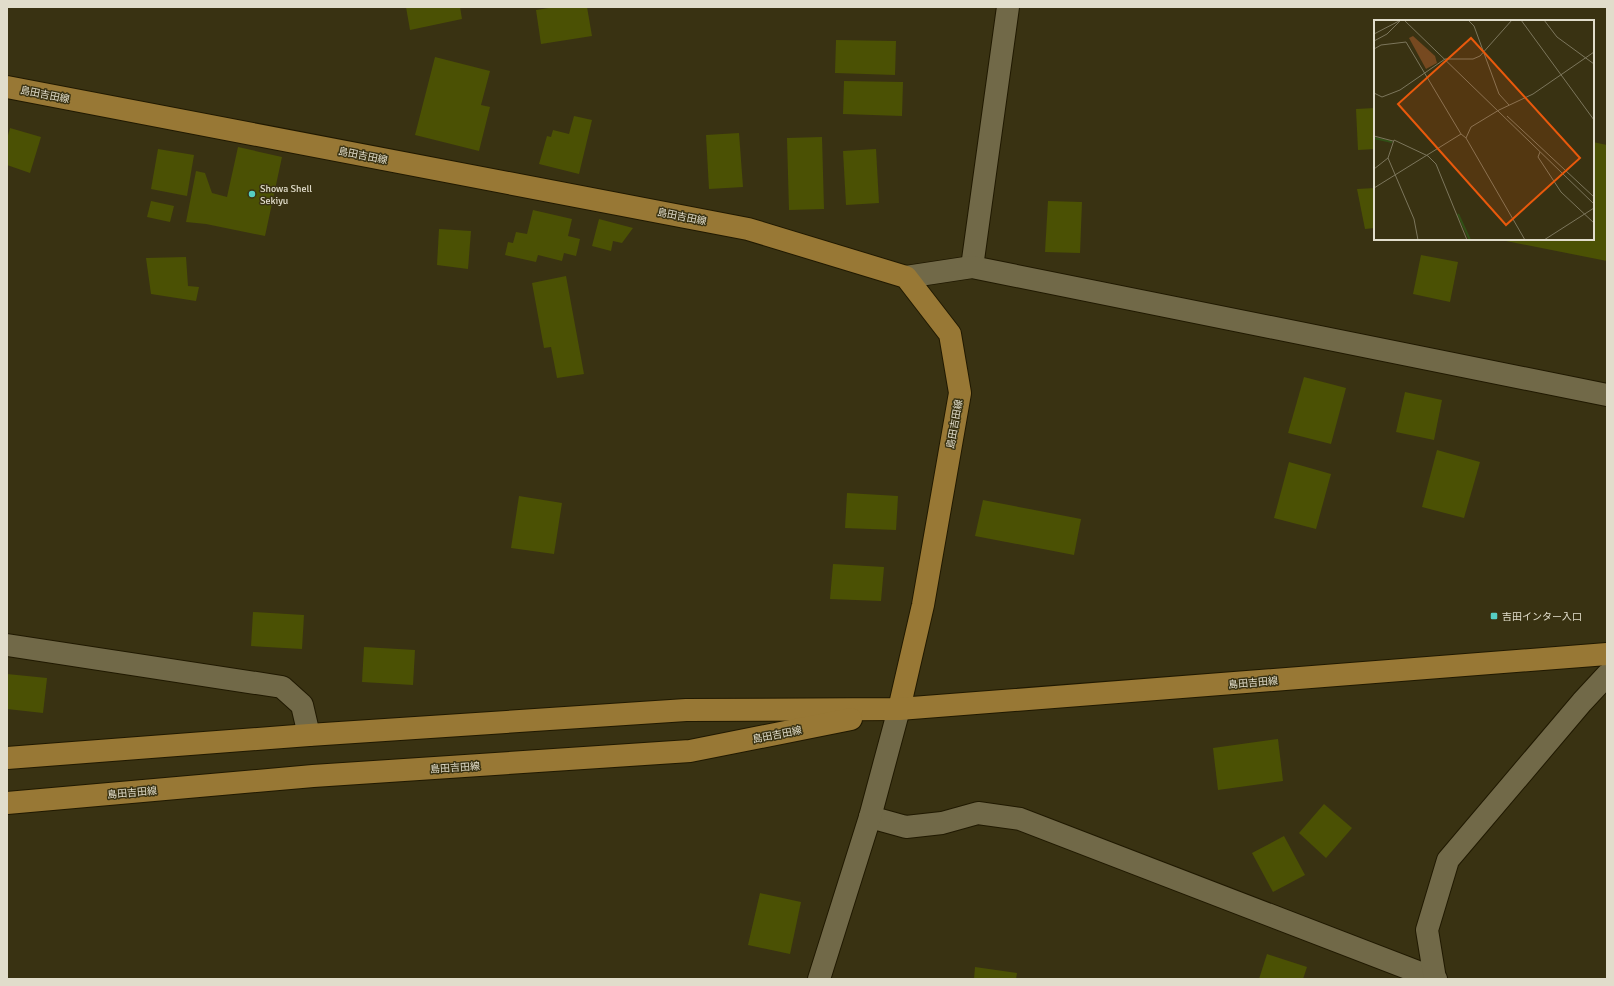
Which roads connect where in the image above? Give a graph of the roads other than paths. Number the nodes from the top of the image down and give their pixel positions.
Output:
1 (1008, 7) edge
2 (7, 87) edge
3 (972, 267) junction
4 (906, 277) junction
5 (1607, 395) edge
6 (7, 645) edge
7 (1607, 654) edge
8 (1607, 675) edge
9 (899, 709) junction
10 (309, 735) junction
11 (7, 758) edge
12 (7, 803) edge
13 (870, 817) junction
14 (819, 979) edge
15 (1435, 979) edge

1 - 3 street
2 - 4 main road, 島田吉田線
3 - 4 street
3 - 5 street
4 - 9 main road, 島田吉田線
6 - 10 street
7 - 9 main road, 島田吉田線
8 - 15 street
9 - 10 main road, 島田吉田線
9 - 12 main road, 島田吉田線
9 - 13 street
10 - 11 main road, 島田吉田線
13 - 14 street
13 - 15 street

